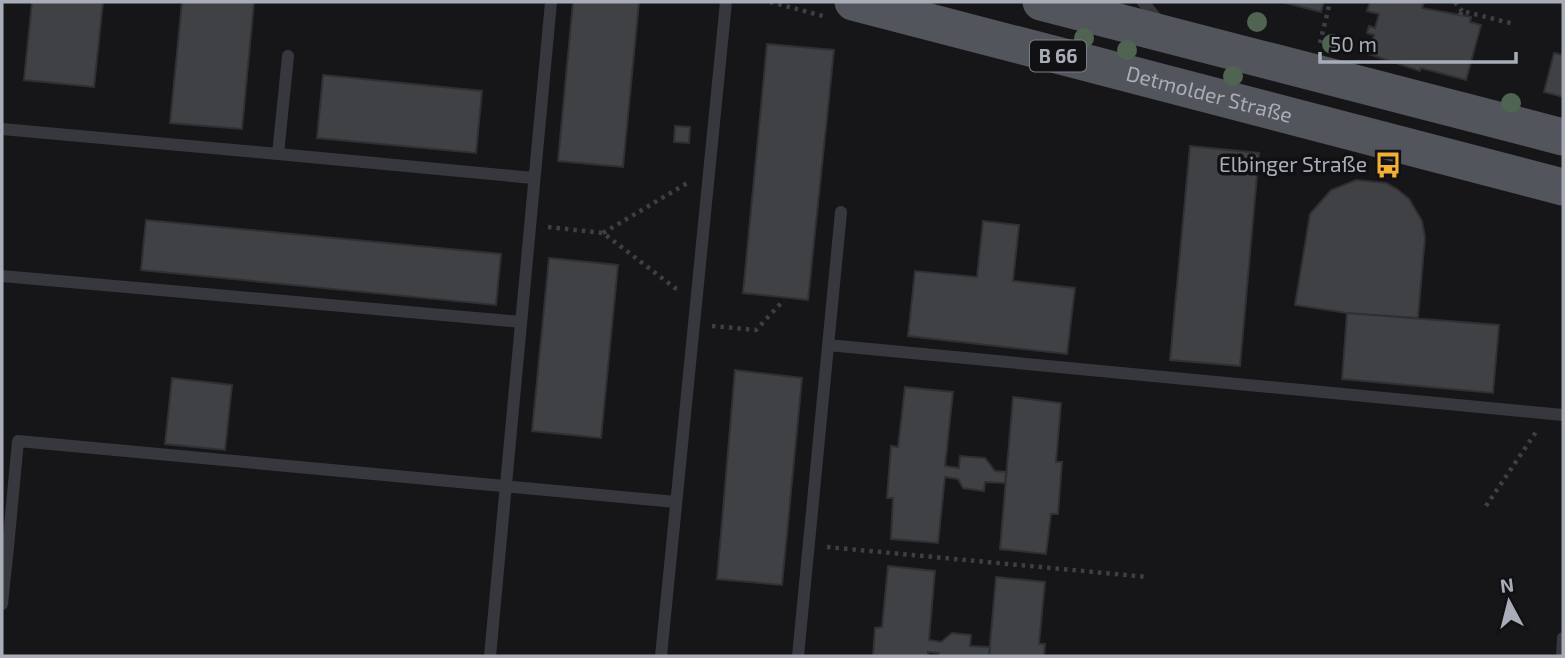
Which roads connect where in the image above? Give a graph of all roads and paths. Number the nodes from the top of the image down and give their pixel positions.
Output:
1 (551, 2) edge
2 (726, 2) edge
3 (853, 2) edge
4 (1041, 2) edge
5 (1143, 2) edge
6 (1330, 2) edge
7 (1455, 2) edge
8 (1514, 24) dead end
9 (1170, 35) junction
10 (1317, 54) dead end
11 (288, 56) dead end
12 (2, 129) edge
13 (1563, 137) edge
14 (278, 154) junction
15 (533, 178) junction
16 (708, 179) junction
17 (1563, 187) edge
18 (841, 212) dead end
19 (529, 225) junction
20 (603, 233) junction
21 (2, 276) edge
22 (697, 291) junction
23 (784, 300) dead end
24 (521, 322) junction
25 (694, 324) junction
26 (828, 345) junction
27 (1549, 413) junction
28 (1563, 415) edge
29 (507, 487) junction
30 (677, 502) junction
31 (1486, 506) dead end
32 (809, 545) junction
33 (5, 546) edge
34 (1147, 577) dead end
35 (2, 604) edge
36 (1563, 638) edge
37 (490, 656) edge
38 (661, 656) edge
39 (798, 656) edge
40 (1562, 656) edge

1 - 15 lane
2 - 16 lane
3 - 17 main road, Detmolder Straße / B 66
4 - 9 main road, B 66
5 - 9 lane
6 - 10 path
7 - 8 path
9 - 13 main road, B 66
11 - 14 lane
12 - 14 lane
14 - 15 lane
15 - 19 lane
16 - 20 path
16 - 22 lane
18 - 26 lane
19 - 20 path
19 - 24 lane
20 - 22 path
21 - 24 lane
22 - 25 lane
23 - 25 path
24 - 29 lane
25 - 30 lane
26 - 27 lane
26 - 32 lane
27 - 28 lane
27 - 31 path
29 - 30 lane
29 - 33 lane
29 - 37 lane
30 - 38 lane
32 - 34 path
32 - 39 lane
33 - 35 lane
36 - 40 lane

